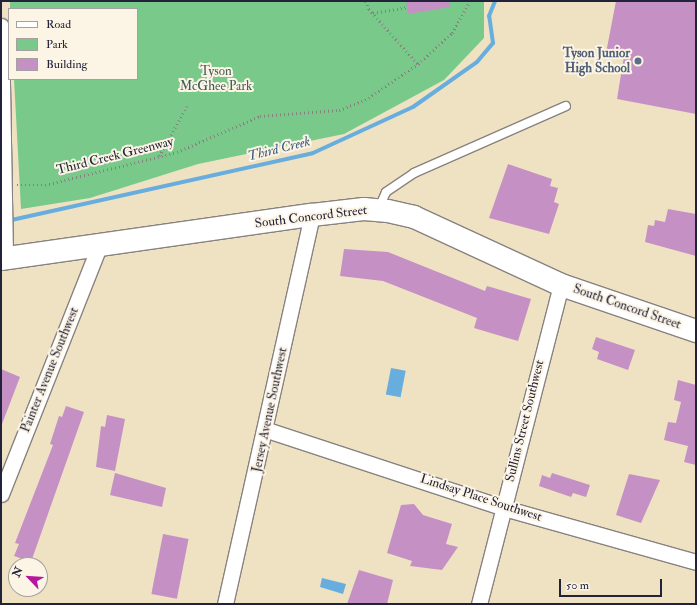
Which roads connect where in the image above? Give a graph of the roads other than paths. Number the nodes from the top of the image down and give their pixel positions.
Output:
1 (1, 26) edge
2 (566, 106) dead end
3 (377, 210) junction
4 (312, 215) junction
5 (99, 247) junction
6 (3, 258) edge
7 (561, 285) junction
8 (696, 331) edge
9 (267, 430) junction
10 (1, 494) edge
11 (504, 508) junction
12 (696, 562) edge
13 (226, 604) edge
14 (479, 604) edge

1 - 6 street
2 - 3 lane
3 - 4 street, South Concord Street
3 - 7 street, South Concord Street
4 - 5 street, South Concord Street
4 - 9 street, Jersey Avenue Southwest
5 - 6 street, South Concord Street
5 - 10 street, Painter Avenue Southwest
7 - 8 street, South Concord Street
7 - 11 street, Sullins Street Southwest
9 - 11 street, Lindsay Place Southwest
9 - 13 street, Jersey Avenue Southwest
11 - 12 street, Lindsay Place Southwest
11 - 14 street, Sullins Street Southwest

